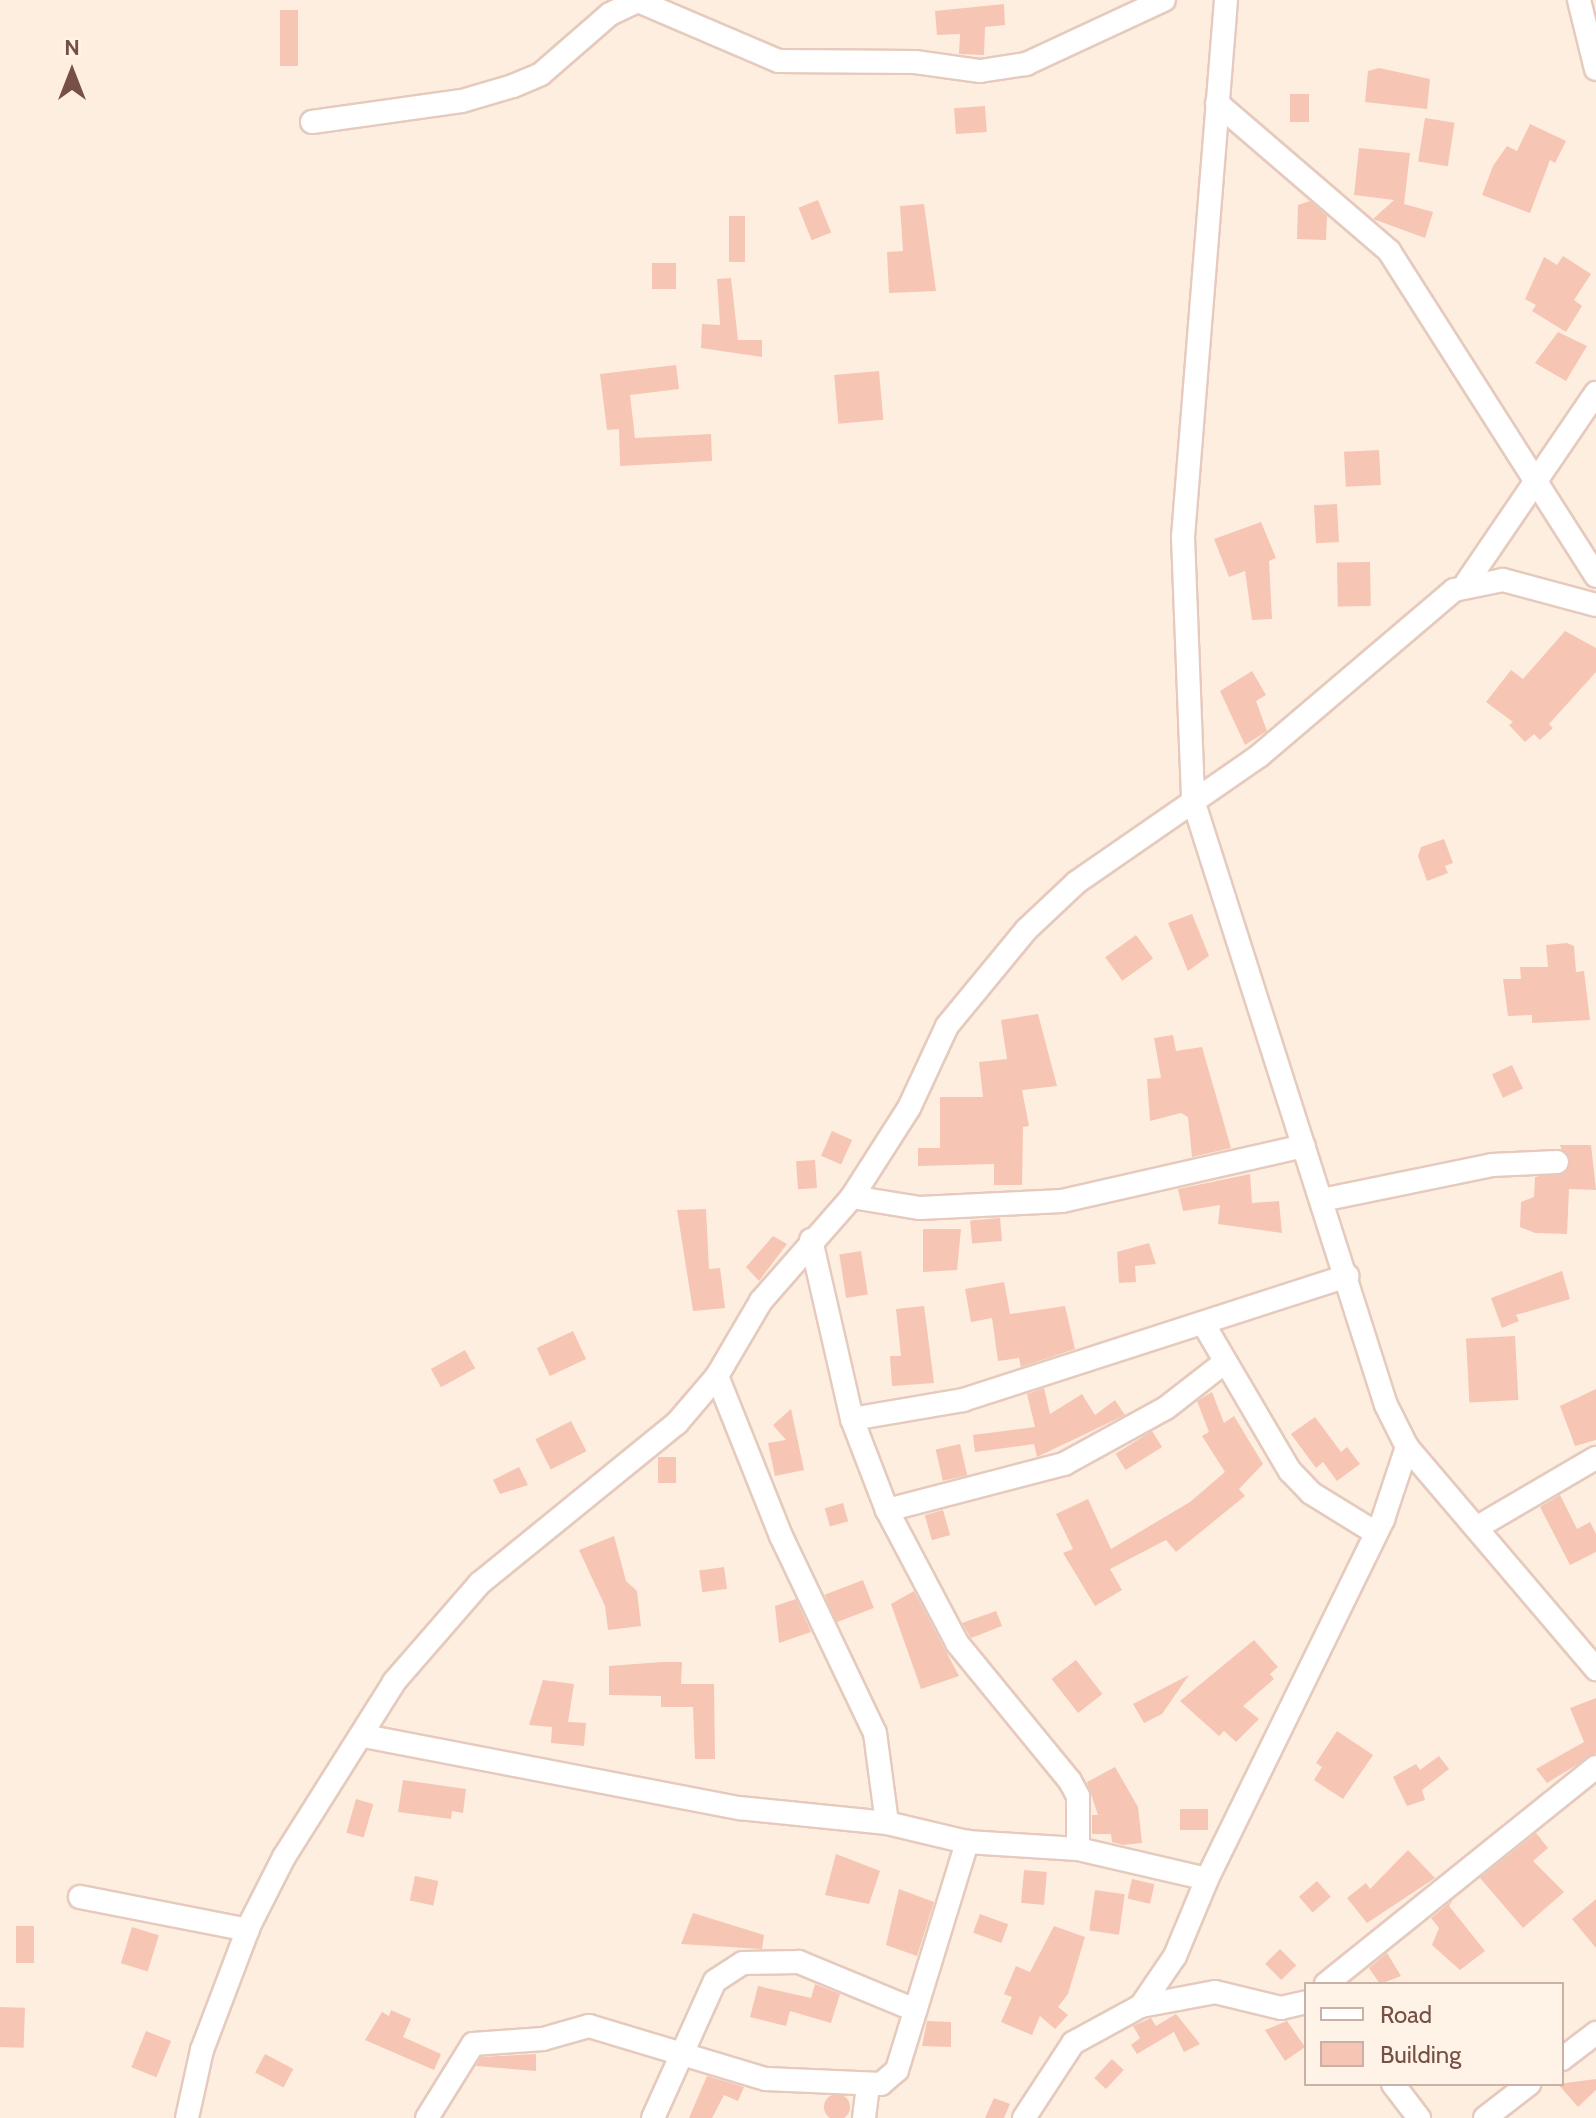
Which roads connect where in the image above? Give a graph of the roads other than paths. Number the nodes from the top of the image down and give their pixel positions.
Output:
1 (1164, 0) edge
2 (1226, 0) edge
3 (1579, 0) edge
4 (1596, 69) edge
5 (1217, 103) junction
6 (312, 122) dead end
7 (1596, 393) edge
8 (1540, 481) junction
9 (1596, 576) edge
10 (1467, 582) junction
11 (1596, 605) edge
12 (1193, 800) junction
13 (1304, 1146) junction
14 (1557, 1162) dead end
15 (852, 1197) junction
16 (1322, 1200) junction
17 (811, 1240) junction
18 (1347, 1276) junction
19 (1203, 1323) junction
20 (1225, 1362) junction
21 (717, 1376) junction
22 (852, 1419) junction
23 (1407, 1447) junction
24 (1596, 1458) edge
25 (887, 1510) junction
26 (1476, 1528) junction
27 (1376, 1533) junction
28 (1596, 1669) edge
29 (364, 1736) junction
30 (1596, 1767) edge
31 (887, 1823) junction
32 (967, 1842) junction
33 (1078, 1849) junction
34 (1207, 1879) junction
35 (80, 1897) dead end
36 (248, 1930) junction
37 (1328, 1982) edge
38 (1304, 2002) edge
39 (1141, 2006) junction
40 (915, 2010) junction
41 (1596, 2033) edge
42 (681, 2054) junction
43 (1564, 2057) edge
44 (868, 2086) junction
45 (1395, 2086) edge
46 (1526, 2086) edge
47 (187, 2118) edge
48 (427, 2118) edge
49 (653, 2118) edge
50 (864, 2118) edge
51 (1024, 2118) edge
52 (1419, 2118) edge
53 (1485, 2118) edge

1 - 6 street
2 - 5 street
3 - 4 street
5 - 8 street
5 - 12 street
7 - 8 street
8 - 9 street
8 - 10 street
10 - 11 street
10 - 12 street
12 - 13 street
12 - 15 street
13 - 15 street
13 - 16 street
14 - 16 street
15 - 17 street
16 - 18 street
17 - 21 street
17 - 22 street
18 - 19 street
18 - 23 street
19 - 20 street
19 - 22 street
20 - 25 street
20 - 27 street
21 - 29 street
21 - 31 street
22 - 25 street
23 - 26 street
23 - 27 street
24 - 26 street
25 - 33 street
26 - 28 street
27 - 34 street
29 - 31 street
29 - 36 street
30 - 37 street
31 - 32 street
32 - 33 street
32 - 40 street
33 - 34 street
34 - 39 street
35 - 36 street
36 - 47 street
38 - 39 street
39 - 51 street
40 - 42 street
40 - 44 street
41 - 43 street
42 - 44 street
42 - 48 street
42 - 49 street
44 - 50 street
45 - 52 street
46 - 53 street

